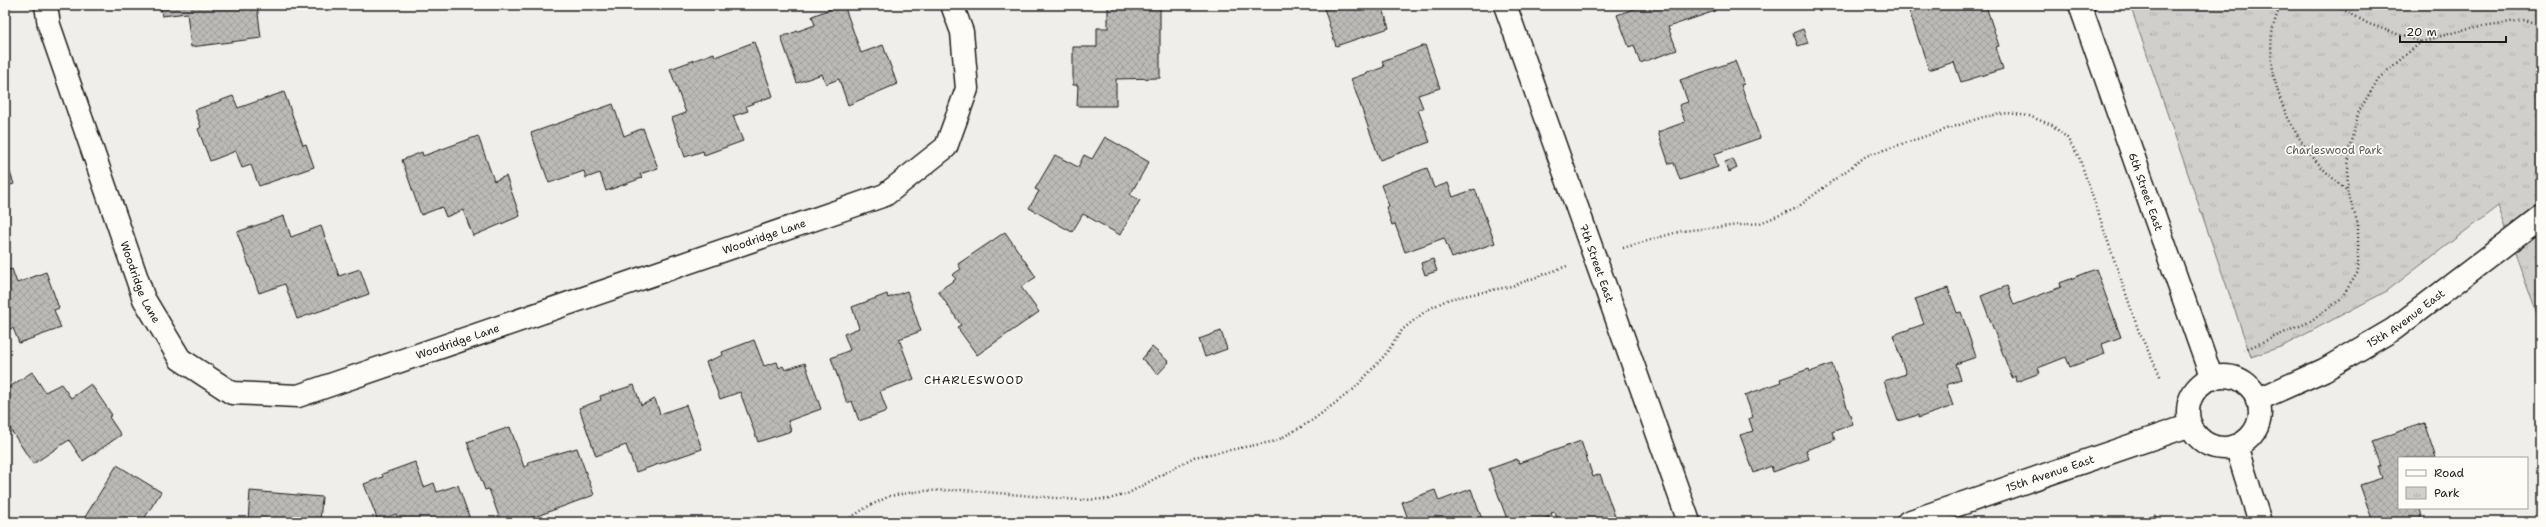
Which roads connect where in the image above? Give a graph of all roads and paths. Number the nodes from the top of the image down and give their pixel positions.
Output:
1 (46, 5) edge
2 (952, 5) edge
3 (1505, 5) edge
4 (2080, 5) edge
5 (2281, 5) edge
6 (2335, 5) edge
7 (2541, 25) edge
8 (2421, 42) junction
9 (2347, 190) junction
10 (2541, 217) edge
11 (1595, 257) junction
12 (2244, 350) dead end
13 (2160, 378) dead end
14 (2212, 379) junction
15 (2257, 400) junction
16 (2190, 424) junction
17 (2236, 446) junction
18 (844, 522) edge
19 (1689, 522) edge
20 (1908, 522) edge
21 (2260, 522) edge

1 - 2 street, Woodridge Lane
3 - 11 street, 7th Street East
4 - 14 street, 6th Street East
5 - 9 path
6 - 8 path
7 - 8 path
8 - 9 path
9 - 12 path
10 - 15 street, 15th Avenue East
11 - 13 path
11 - 18 path
11 - 19 street, 7th Street East
14 - 15 street
14 - 16 street
15 - 17 street
16 - 17 street
16 - 20 street, 15th Avenue East
17 - 21 street

